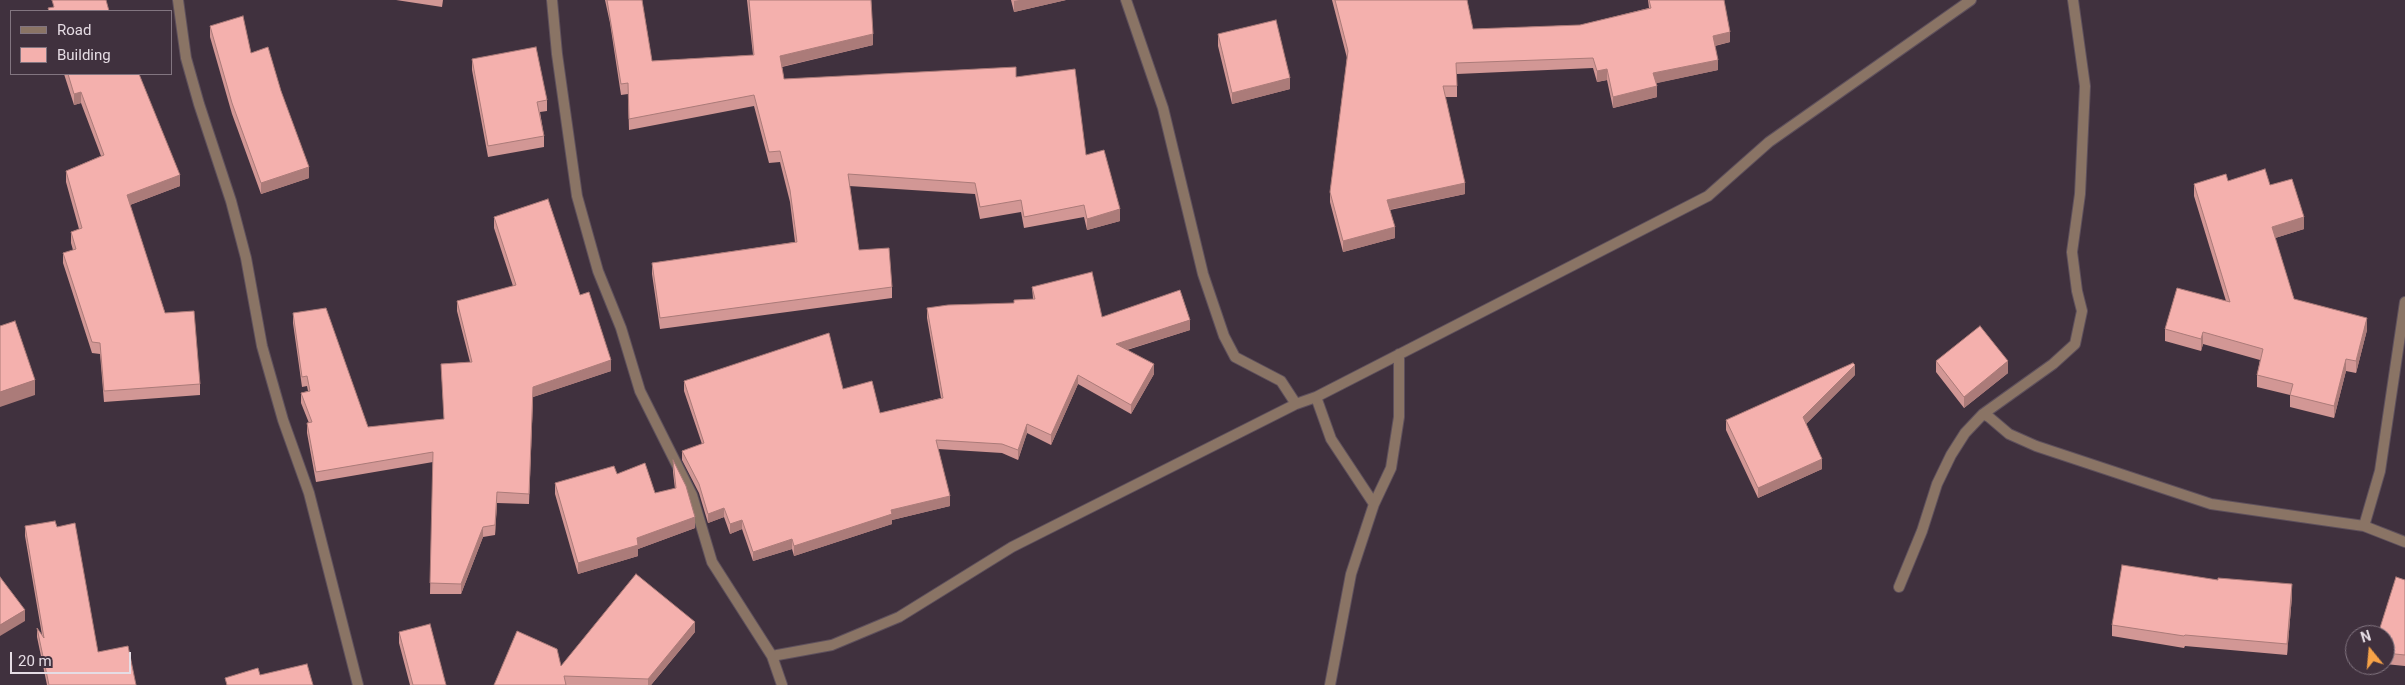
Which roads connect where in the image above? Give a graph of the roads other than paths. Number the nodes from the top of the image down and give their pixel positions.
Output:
1 (178, 0) edge
2 (552, 0) edge
3 (1126, 0) edge
4 (1971, 0) edge
5 (2073, 0) edge
6 (2405, 302) edge
7 (1399, 354) junction
8 (1316, 397) junction
9 (1296, 404) junction
10 (1983, 414) junction
11 (1374, 504) junction
12 (2364, 526) junction
13 (2405, 542) edge
14 (1899, 587) dead end
15 (772, 656) junction
16 (358, 685) edge
17 (782, 685) edge
18 (1330, 685) edge

1 - 16 street
2 - 15 street
3 - 9 street
4 - 7 street
5 - 10 street
6 - 12 street
7 - 8 street
7 - 11 street
8 - 9 street
8 - 11 street
9 - 15 street
10 - 12 street
10 - 14 street
11 - 18 street
12 - 13 street
15 - 17 street

